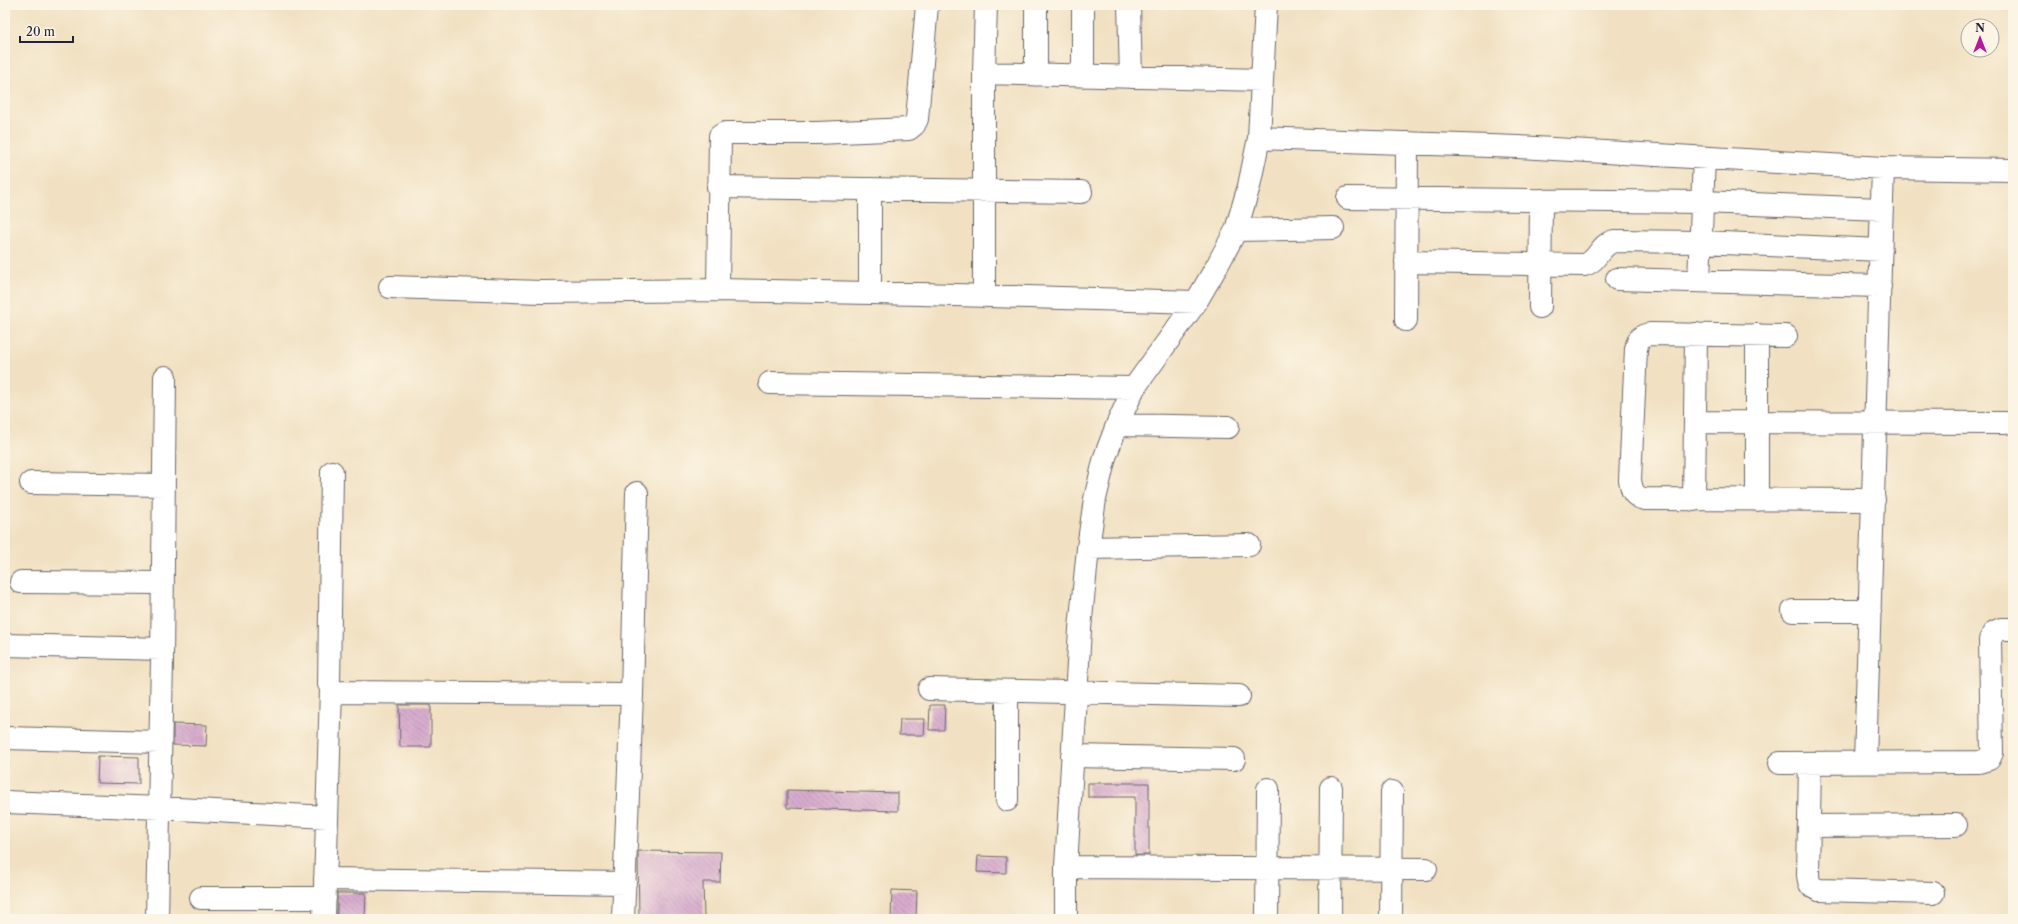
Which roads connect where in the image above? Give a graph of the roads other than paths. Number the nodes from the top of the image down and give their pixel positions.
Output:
1 (927, 5) edge
2 (986, 5) edge
3 (1036, 5) edge
4 (1083, 5) edge
5 (1129, 5) edge
6 (1266, 5) edge
7 (984, 73) junction
8 (1036, 75) junction
9 (1083, 76) junction
10 (1132, 77) junction
11 (1262, 80) junction
12 (1259, 138) junction
13 (1406, 143) junction
14 (1704, 158) junction
15 (1883, 168) junction
16 (2013, 170) edge
17 (718, 187) junction
18 (870, 189) junction
19 (985, 191) junction
20 (1081, 192) dead end
21 (1348, 198) dead end
22 (1406, 199) junction
23 (1541, 200) junction
24 (1702, 202) junction
25 (1882, 209) junction
26 (1333, 228) dead end
27 (1236, 230) junction
28 (1701, 242) junction
29 (1881, 250) junction
30 (1406, 262) junction
31 (1540, 265) junction
32 (1617, 279) dead end
33 (1699, 281) junction
34 (1880, 286) junction
35 (390, 287) dead end
36 (718, 290) junction
37 (870, 293) junction
38 (984, 296) junction
39 (1196, 302) junction
40 (1540, 307) dead end
41 (1406, 320) dead end
42 (1696, 334) junction
43 (1757, 335) junction
44 (1786, 336) dead end
45 (164, 377) dead end
46 (770, 383) dead end
47 (1134, 388) junction
48 (1695, 422) junction
49 (1757, 423) junction
50 (1876, 423) junction
51 (2005, 423) dead end
52 (1117, 425) junction
53 (1228, 427) dead end
54 (332, 472) dead end
55 (32, 483) dead end
56 (164, 485) junction
57 (636, 493) dead end
58 (1694, 500) junction
59 (1757, 500) junction
60 (1874, 500) junction
61 (1249, 545) dead end
62 (1088, 548) junction
63 (21, 582) dead end
64 (163, 583) junction
65 (1793, 611) dead end
66 (1870, 611) junction
67 (2013, 629) edge
68 (5, 645) edge
69 (162, 650) junction
70 (330, 689) junction
71 (929, 689) dead end
72 (1008, 691) junction
73 (1076, 692) junction
74 (632, 694) junction
75 (1239, 696) dead end
76 (5, 738) edge
77 (160, 742) junction
78 (1072, 756) junction
79 (1234, 759) dead end
80 (1865, 762) junction
81 (1780, 763) dead end
82 (1810, 763) junction
83 (1331, 788) dead end
84 (1268, 789) dead end
85 (1392, 792) dead end
86 (1007, 800) dead end
87 (5, 802) edge
88 (160, 808) junction
89 (327, 817) junction
90 (1956, 825) dead end
91 (1809, 826) junction
92 (1066, 867) junction
93 (1267, 869) junction
94 (1330, 869) junction
95 (1391, 870) junction
96 (1426, 870) dead end
97 (625, 883) junction
98 (1933, 893) dead end
99 (201, 898) dead end
100 (325, 899) edge
101 (157, 919) edge
102 (623, 919) edge
103 (1066, 919) edge
104 (1267, 919) edge
105 (1330, 919) edge
106 (1391, 919) edge

1 - 17 street
2 - 7 street
3 - 8 street
4 - 9 street
5 - 10 street
6 - 11 street
7 - 8 street
7 - 19 street
8 - 9 street
9 - 10 street
10 - 11 street
11 - 12 street
12 - 13 street
12 - 27 street
13 - 14 street
13 - 22 street
14 - 15 street
14 - 24 street
15 - 16 street
15 - 25 street
17 - 18 street
17 - 36 street
18 - 19 street
18 - 37 street
19 - 20 street
19 - 38 street
21 - 22 street
22 - 23 street
22 - 30 street
23 - 24 street
23 - 31 street
24 - 25 street
24 - 28 street
25 - 29 street
26 - 27 street
27 - 39 street
28 - 29 street
28 - 31 street
28 - 33 street
29 - 34 street
30 - 31 street
30 - 41 street
31 - 40 street
32 - 33 street
33 - 34 street
34 - 50 street
35 - 36 street
36 - 37 street
37 - 38 street
38 - 39 street
39 - 47 street
42 - 43 street
42 - 48 street
42 - 58 street
43 - 44 street
43 - 49 street
45 - 56 street
46 - 47 street
47 - 52 street
48 - 49 street
48 - 58 street
49 - 50 street
49 - 59 street
50 - 51 street
50 - 60 street
52 - 53 street
52 - 62 street
54 - 70 street
55 - 56 street
56 - 64 street
57 - 74 street
58 - 59 street
59 - 60 street
60 - 66 street
61 - 62 street
62 - 73 street
63 - 64 street
64 - 69 street
65 - 66 street
66 - 80 street
67 - 80 street
68 - 69 street
69 - 77 street
70 - 74 street
70 - 89 street
71 - 72 street
72 - 73 street
72 - 86 street
73 - 75 street
73 - 78 street
74 - 97 street
76 - 77 street
77 - 88 street
78 - 79 street
78 - 92 street
80 - 82 street
81 - 82 street
82 - 91 street
83 - 94 street
84 - 93 street
85 - 95 street
87 - 88 street
88 - 89 street
88 - 101 street
89 - 100 street
90 - 91 street
91 - 98 street
92 - 93 street
92 - 103 street
93 - 94 street
93 - 104 street
94 - 95 street
94 - 105 street
95 - 96 street
95 - 106 street
97 - 100 street
97 - 102 street
99 - 100 street

